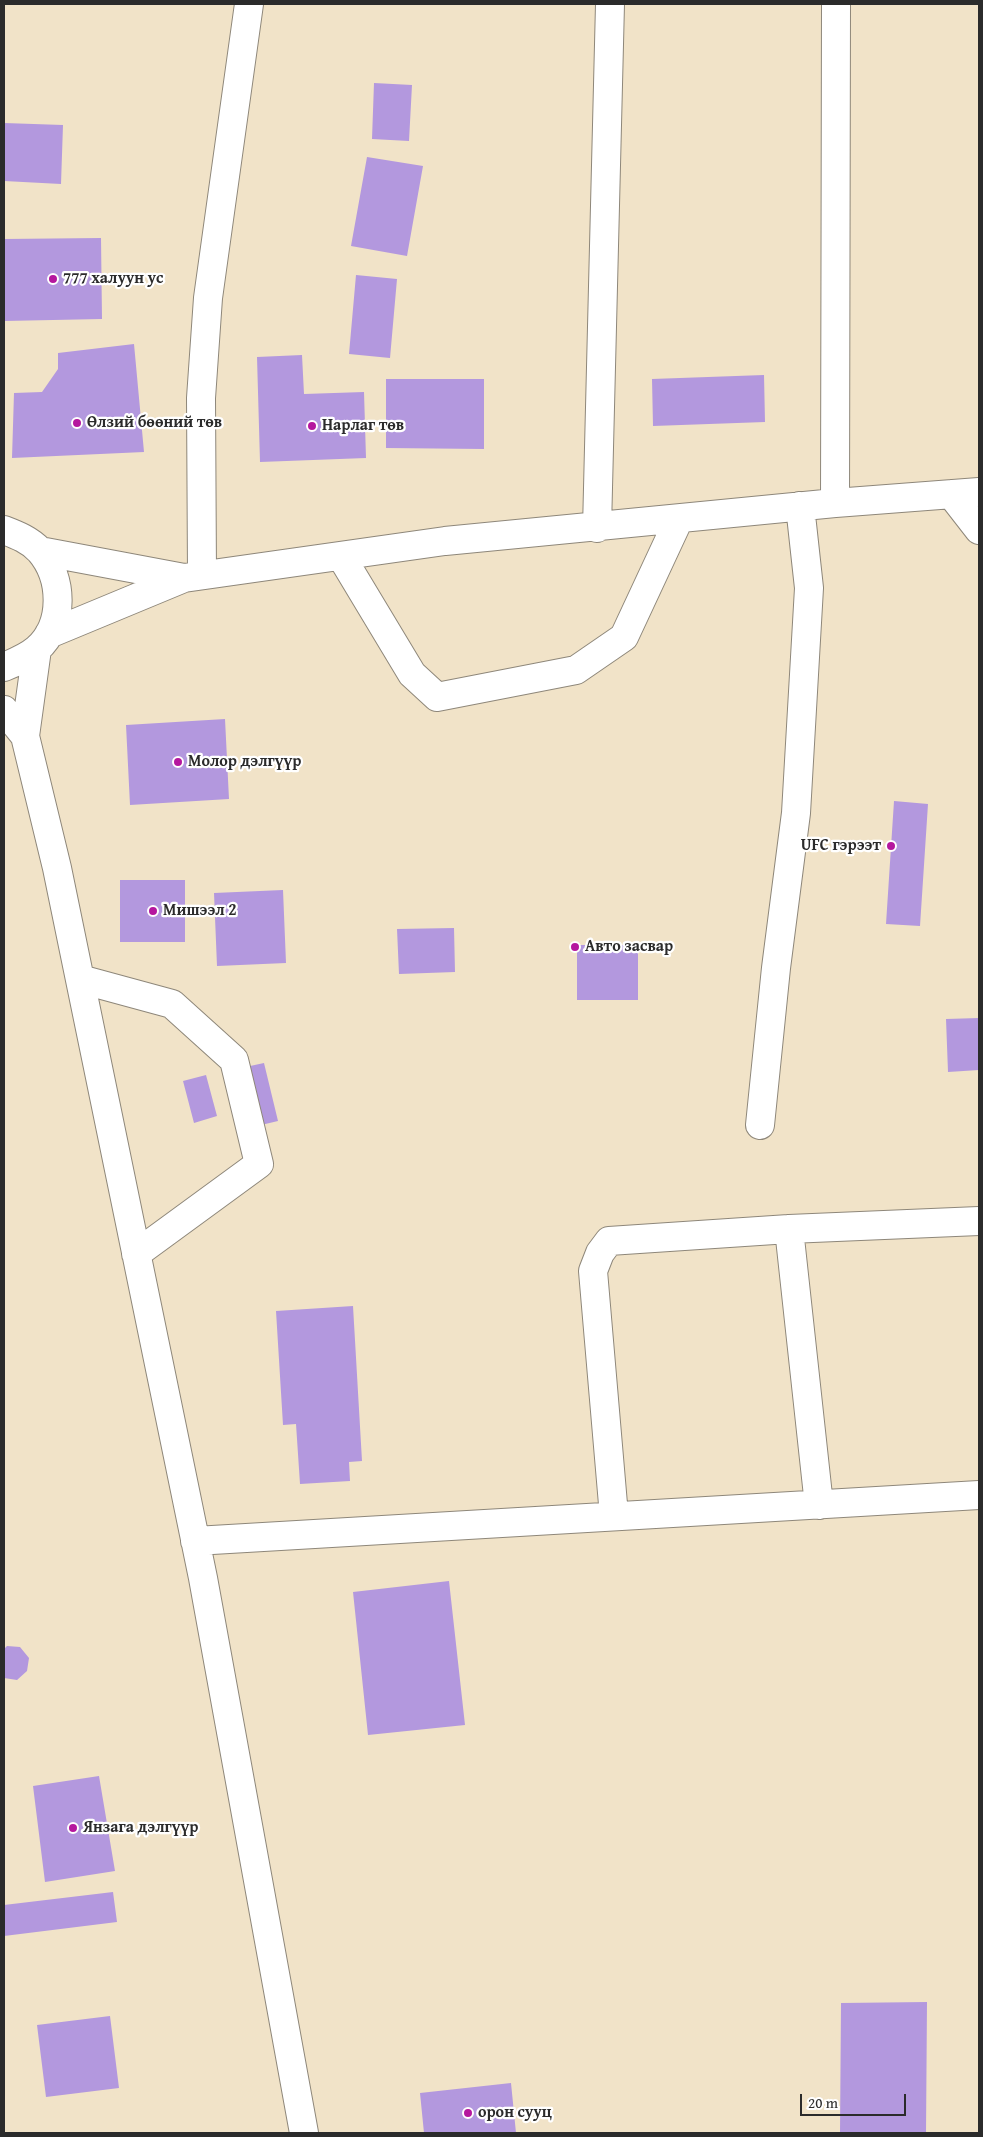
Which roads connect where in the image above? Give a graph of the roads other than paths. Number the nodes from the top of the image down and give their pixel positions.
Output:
1 (248, 4) edge
2 (610, 4) edge
3 (836, 4) edge
4 (979, 492) edge
5 (951, 494) junction
6 (835, 503) junction
7 (800, 506) junction
8 (678, 519) junction
9 (597, 528) junction
10 (979, 530) edge
11 (17, 534) edge
12 (341, 556) junction
13 (193, 577) junction
14 (43, 641) junction
15 (4, 666) edge
16 (4, 710) edge
17 (25, 736) junction
18 (80, 979) junction
19 (760, 1125) dead end
20 (979, 1221) edge
21 (789, 1229) junction
22 (136, 1254) junction
23 (979, 1495) edge
24 (819, 1504) junction
25 (614, 1516) junction
26 (195, 1541) junction
27 (304, 2133) edge

1 - 13 street
2 - 9 street
3 - 6 street
4 - 5 street
5 - 6 street
5 - 10 street
6 - 7 street
7 - 8 street
7 - 19 street
8 - 9 street
8 - 12 street
9 - 12 street
11 - 13 street
11 - 14 street
12 - 13 street
13 - 14 street
14 - 15 street
14 - 17 street
16 - 17 street
17 - 18 street
18 - 22 street
18 - 22 street
20 - 21 street
21 - 24 street
21 - 25 street
22 - 26 street
23 - 24 street
24 - 25 street
25 - 26 street
26 - 27 street

